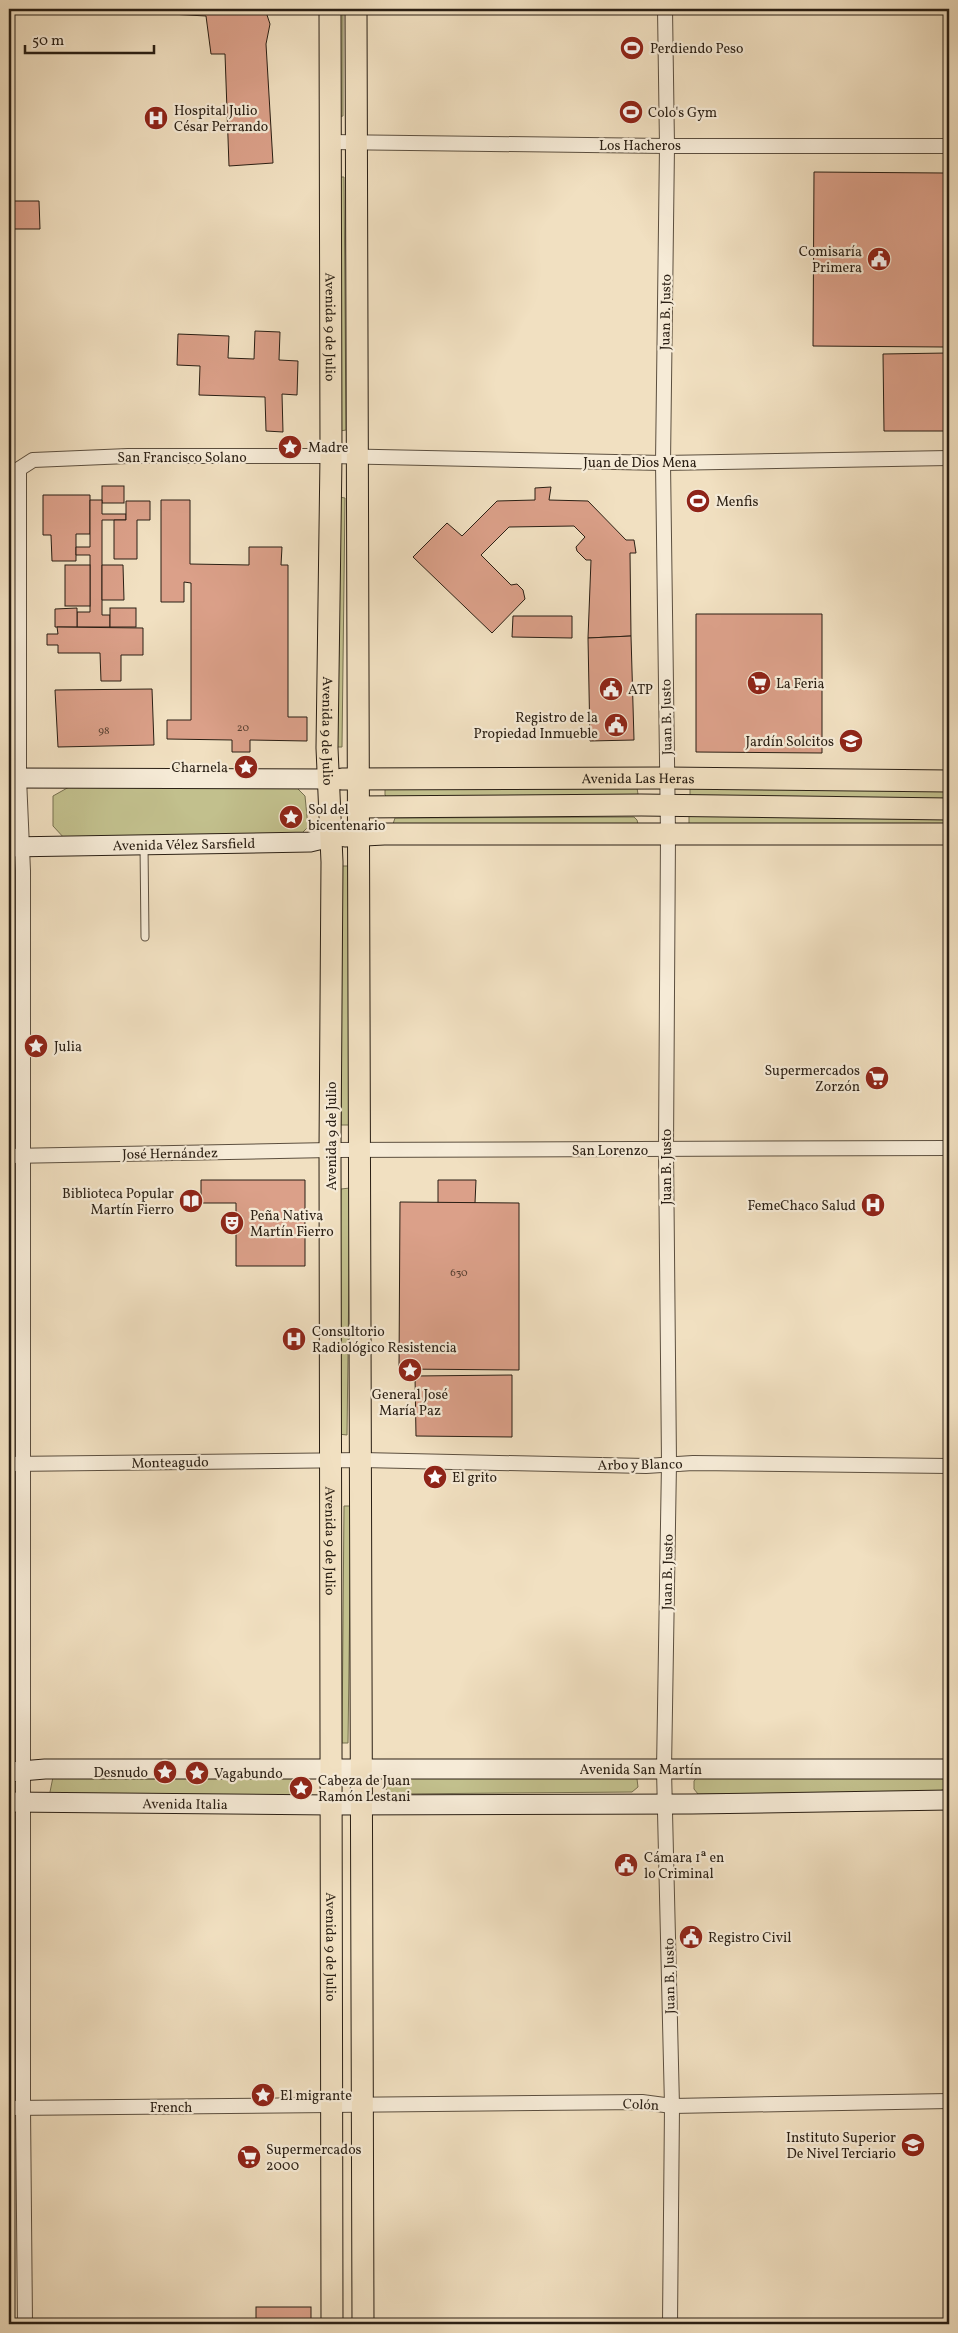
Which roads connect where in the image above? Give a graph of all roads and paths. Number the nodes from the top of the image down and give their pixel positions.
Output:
1 (330, 9) edge
2 (356, 9) edge
3 (665, 9) edge
4 (330, 142) junction
5 (356, 142) junction
6 (667, 146) junction
7 (949, 146) edge
8 (331, 456) junction
9 (356, 457) junction
10 (949, 458) edge
11 (663, 463) junction
12 (14, 778) edge
13 (666, 778) junction
14 (328, 779) junction
15 (357, 780) junction
16 (949, 781) edge
17 (666, 806) junction
18 (358, 808) junction
19 (949, 810) edge
20 (358, 834) junction
21 (668, 834) junction
22 (949, 834) edge
23 (332, 837) junction
24 (144, 845) junction
25 (15, 847) edge
26 (145, 937) dead end
27 (949, 1148) edge
28 (330, 1150) junction
29 (666, 1150) junction
30 (358, 1151) junction
31 (15, 1156) edge
32 (331, 1460) junction
33 (362, 1460) junction
34 (669, 1463) junction
35 (16, 1464) edge
36 (949, 1466) edge
37 (949, 1769) edge
38 (332, 1770) junction
39 (361, 1770) junction
40 (664, 1770) junction
41 (16, 1772) edge
42 (949, 1800) edge
43 (16, 1802) edge
44 (665, 1804) junction
45 (332, 1805) junction
46 (362, 1805) junction
47 (949, 2101) edge
48 (333, 2104) junction
49 (363, 2106) junction
50 (672, 2106) junction
51 (16, 2108) edge
52 (25, 2324) edge
53 (332, 2324) edge
54 (364, 2324) edge
55 (670, 2324) edge

1 - 4 main road, Avenida 9 de Julio
2 - 5 main road, Avenida 9 de Julio
3 - 6 street, Juan B. Justo
4 - 5 street, Los Hacheros
4 - 8 main road, Avenida 9 de Julio
5 - 6 street, Los Hacheros
5 - 9 main road, Avenida 9 de Julio
6 - 7 street, Los Hacheros
6 - 11 street, Juan B. Justo
8 - 9 street, Juan de Dios Mena
8 - 12 street, San Francisco Solano
8 - 14 main road, Avenida 9 de Julio
9 - 11 street, Juan de Dios Mena
9 - 15 main road, Avenida 9 de Julio
10 - 11 street, Juan de Dios Mena
11 - 13 street, Juan B. Justo
12 - 14 main road
12 - 25 street
13 - 15 main road, Avenida Las Heras
13 - 16 main road, Avenida Las Heras
13 - 17 street, Juan B. Justo
14 - 15 main road, Avenida Las Heras
14 - 23 main road, Avenida 9 de Julio
15 - 18 main road, Avenida 9 de Julio
17 - 18 main road, Avenida Las Heras
17 - 19 main road, Avenida Las Heras
17 - 21 street, Juan B. Justo
18 - 20 main road, Avenida 9 de Julio
20 - 21 main road
20 - 23 main road, Avenida Vélez Sarsfield
20 - 30 main road, Avenida 9 de Julio
21 - 22 main road
21 - 29 street, Juan B. Justo
23 - 24 main road, Avenida Vélez Sarsfield
23 - 28 main road, Avenida 9 de Julio
24 - 25 main road, Avenida Vélez Sarsfield
24 - 26 lane
25 - 31 street
27 - 29 street, San Lorenzo
28 - 30 street, San Lorenzo
28 - 31 street, José Hernández
28 - 32 main road, Avenida 9 de Julio
29 - 30 street, San Lorenzo
29 - 34 street, Juan B. Justo
30 - 33 main road, Avenida 9 de Julio
31 - 35 street
32 - 33 street, Arbo y Blanco
32 - 35 street, Monteagudo
32 - 38 main road, Avenida 9 de Julio
33 - 34 street, Arbo y Blanco
33 - 39 main road, Avenida 9 de Julio
34 - 36 street, Arbo y Blanco
34 - 40 street, Juan B. Justo
35 - 41 street
37 - 40 main road, Avenida San Martín
38 - 39 main road, Avenida San Martín
38 - 41 main road
38 - 45 main road, Avenida 9 de Julio
39 - 40 main road, Avenida San Martín
39 - 46 main road, Avenida 9 de Julio
40 - 44 street, Juan B. Justo
41 - 43 street
42 - 44 main road
43 - 45 main road, Avenida Italia
43 - 51 street
44 - 46 main road
44 - 50 street, Juan B. Justo
45 - 46 main road, Avenida Italia
45 - 48 main road, Avenida 9 de Julio
46 - 49 main road, Avenida 9 de Julio
47 - 50 street, Colón
48 - 49 street, Colón
48 - 51 street, French
48 - 53 main road, Avenida 9 de Julio
49 - 50 street, Colón
49 - 54 main road, Avenida 9 de Julio
50 - 55 street, Juan B. Justo
51 - 52 street

